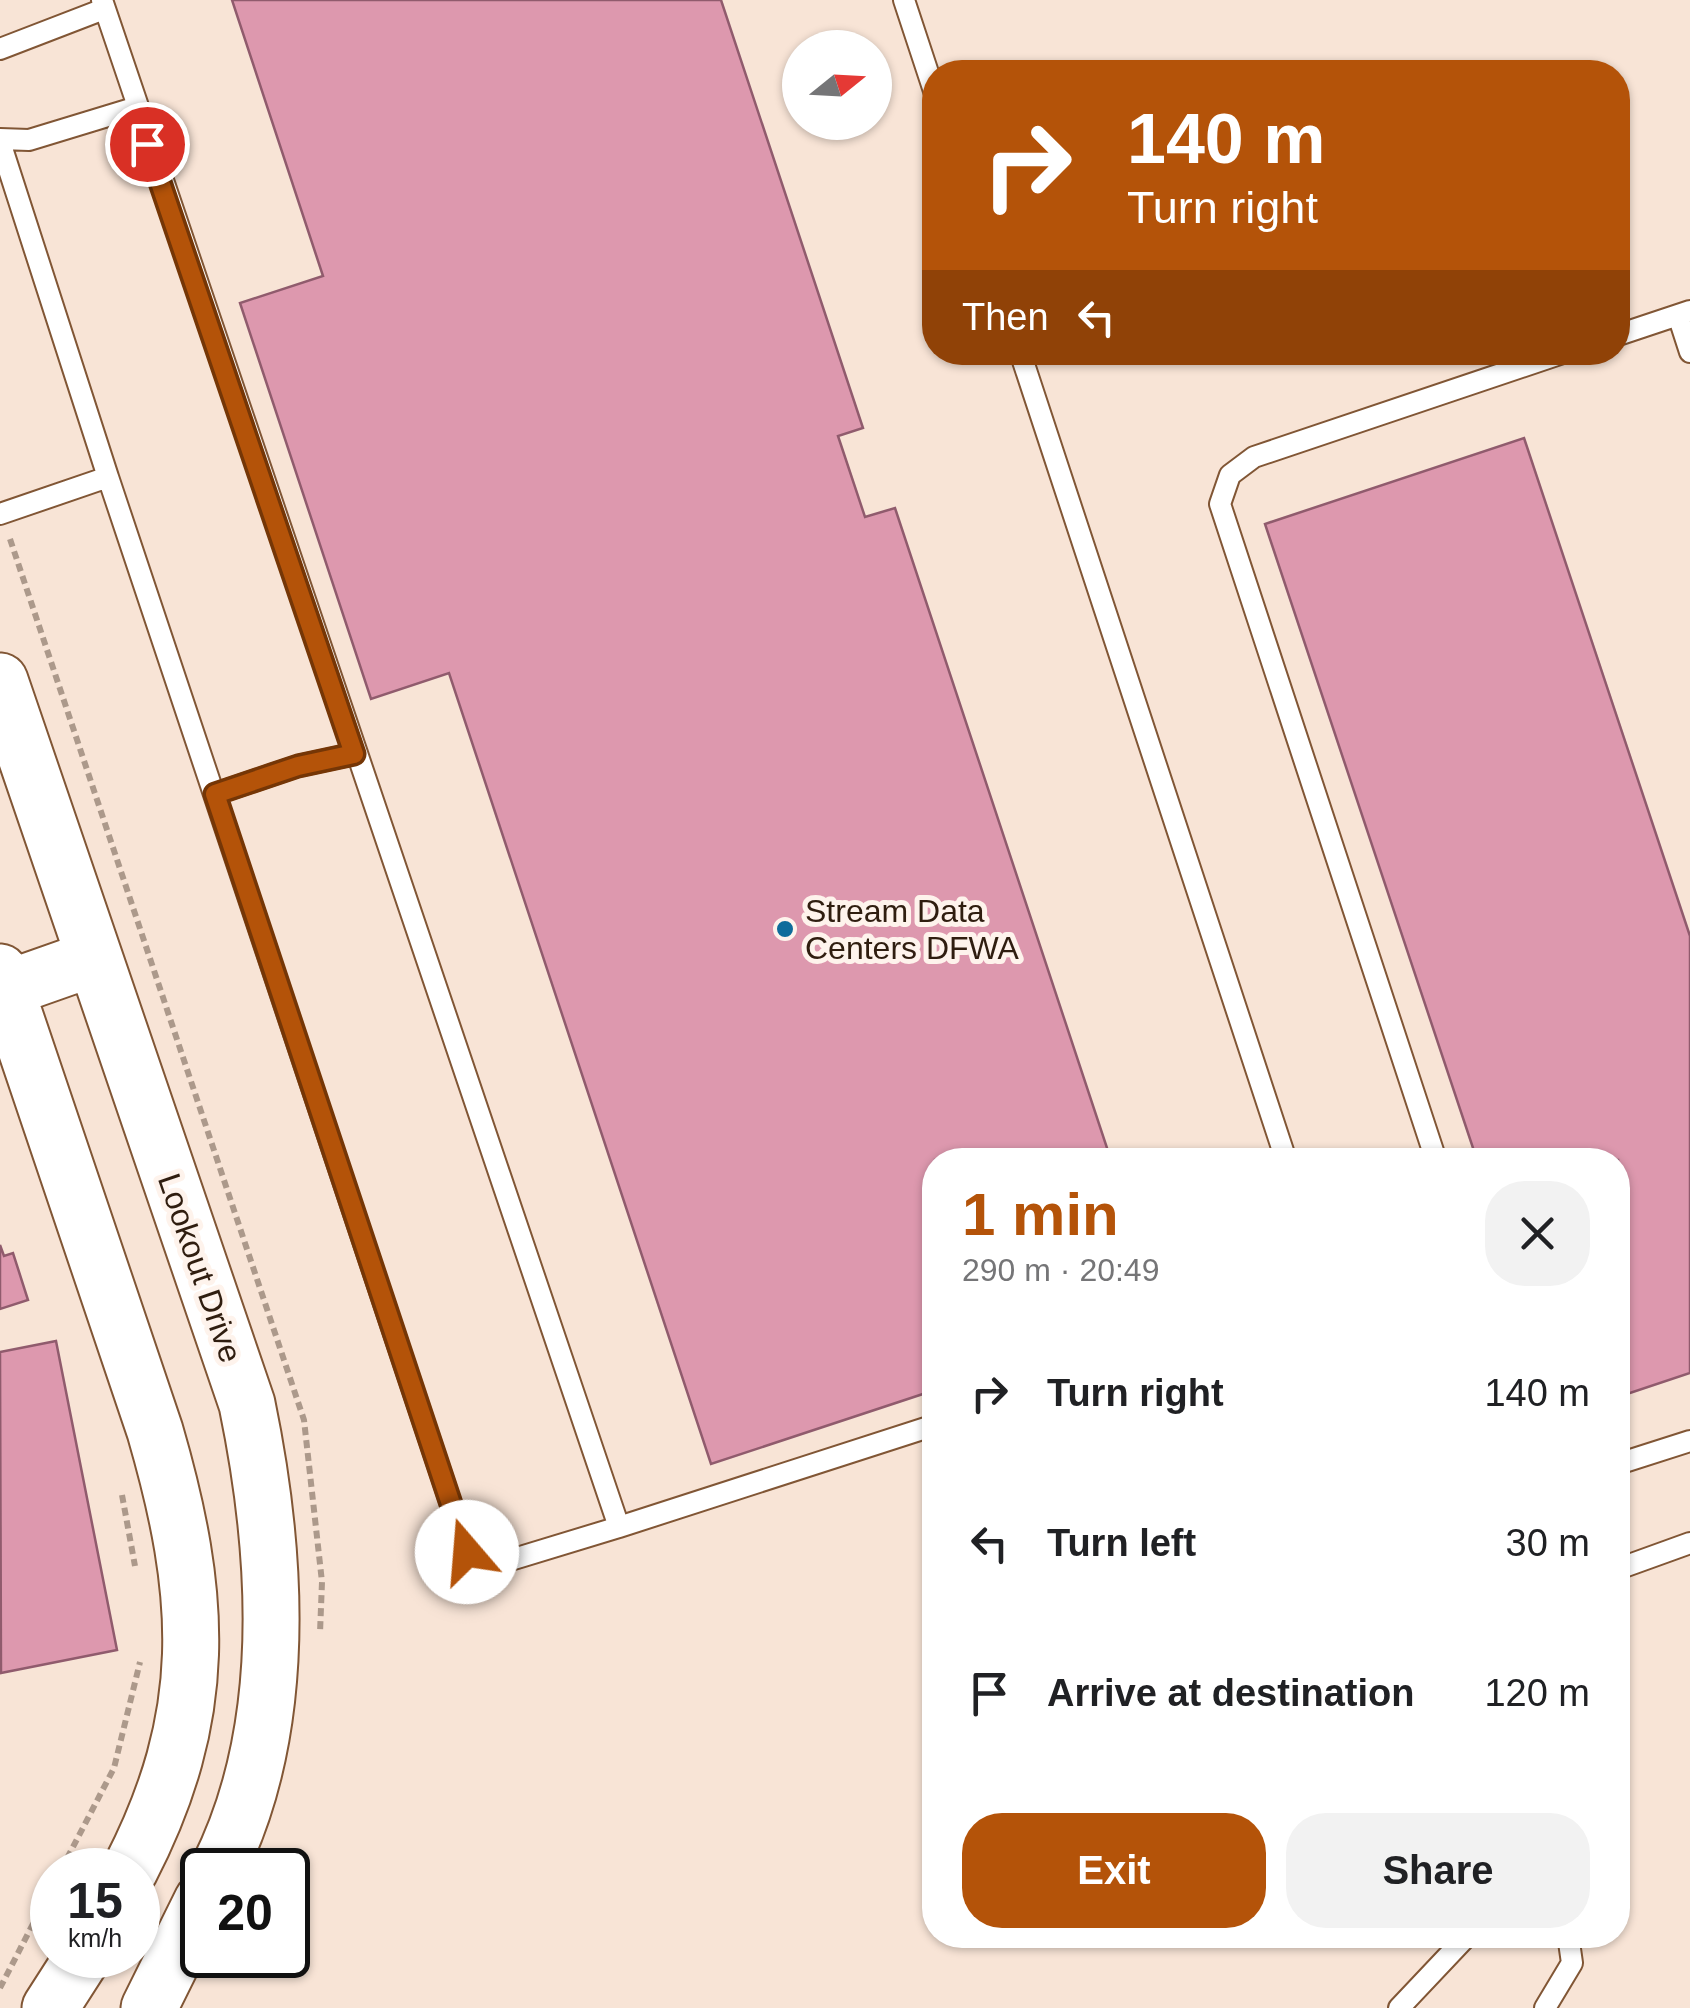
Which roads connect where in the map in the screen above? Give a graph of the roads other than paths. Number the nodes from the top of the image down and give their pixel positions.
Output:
1 (904, 0) edge
2 (103, 4) edge
3 (0, 50) edge
4 (924, 60) edge
5 (134, 108) junction
6 (0, 140) edge
7 (1684, 313) edge
8 (1630, 331) edge
9 (1690, 352) edge
10 (1024, 365) edge
11 (1527, 365) edge
12 (108, 478) junction
13 (0, 514) edge
14 (0, 682) edge
15 (354, 754) junction
16 (215, 794) junction
17 (94, 958) junction
18 (3, 980) edge
19 (1282, 1148) edge
20 (1432, 1148) edge
21 (922, 1429) edge
22 (1690, 1441) edge
23 (1630, 1460) edge
24 (619, 1526) junction
25 (1690, 1543) edge
26 (1630, 1565) edge
27 (141, 1848) edge
28 (229, 1848) edge
29 (180, 1945) edge
30 (1456, 1948) edge
31 (1570, 1948) edge
32 (69, 1978) edge
33 (50, 2008) edge
34 (149, 2008) edge
35 (1400, 2008) edge
36 (1544, 2008) edge

1 - 4 lane
2 - 3 lane
2 - 5 lane
5 - 6 lane
5 - 15 lane
6 - 12 lane
7 - 8 lane
7 - 9 lane
10 - 19 lane
11 - 20 lane
12 - 13 lane
12 - 16 lane
14 - 17 main road, Lookout Drive
15 - 16 lane
15 - 24 lane
16 - 24 lane
17 - 18 main road
17 - 28 main road, Lookout Drive
18 - 27 main road
21 - 24 lane
22 - 23 lane
25 - 26 lane
29 - 34 main road
30 - 35 lane
31 - 36 lane
32 - 33 main road

